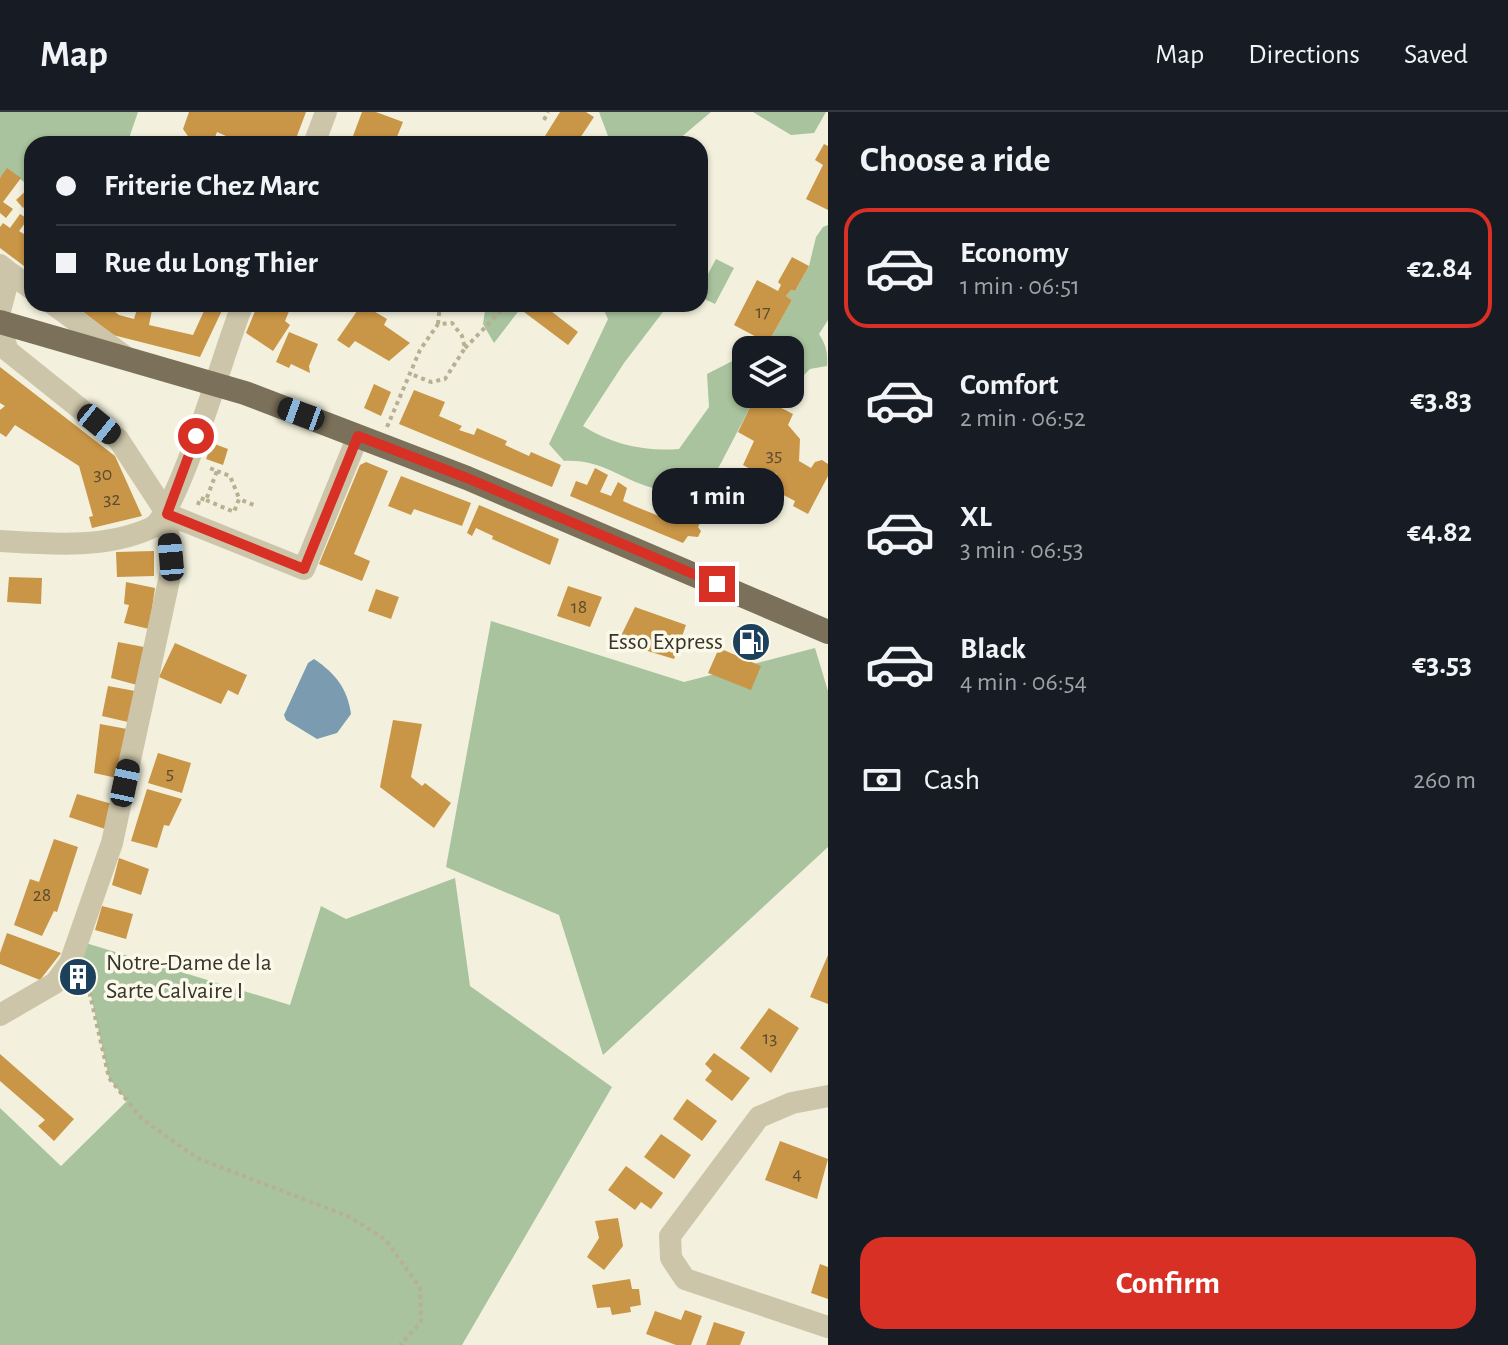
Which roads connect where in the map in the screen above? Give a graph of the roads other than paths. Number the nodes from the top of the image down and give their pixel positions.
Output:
1 (326, 112) edge
2 (317, 136) edge
3 (5, 269) edge
4 (24, 283) edge
5 (0, 311) edge
6 (64, 312) edge
7 (239, 312) edge
8 (0, 322) edge
9 (0, 328) edge
10 (128, 359) junction
11 (215, 383) junction
12 (369, 440) junction
13 (167, 514) junction
14 (0, 541) edge
15 (828, 632) edge
16 (0, 1015) edge
17 (828, 1096) edge
18 (828, 1327) edge

1 - 2 street
3 - 4 street
3 - 5 street
6 - 10 street
7 - 11 street
8 - 10 main road
9 - 13 street
10 - 11 main road
11 - 12 main road
11 - 13 street
12 - 13 street
12 - 15 main road
13 - 14 street
13 - 16 street
17 - 18 street

